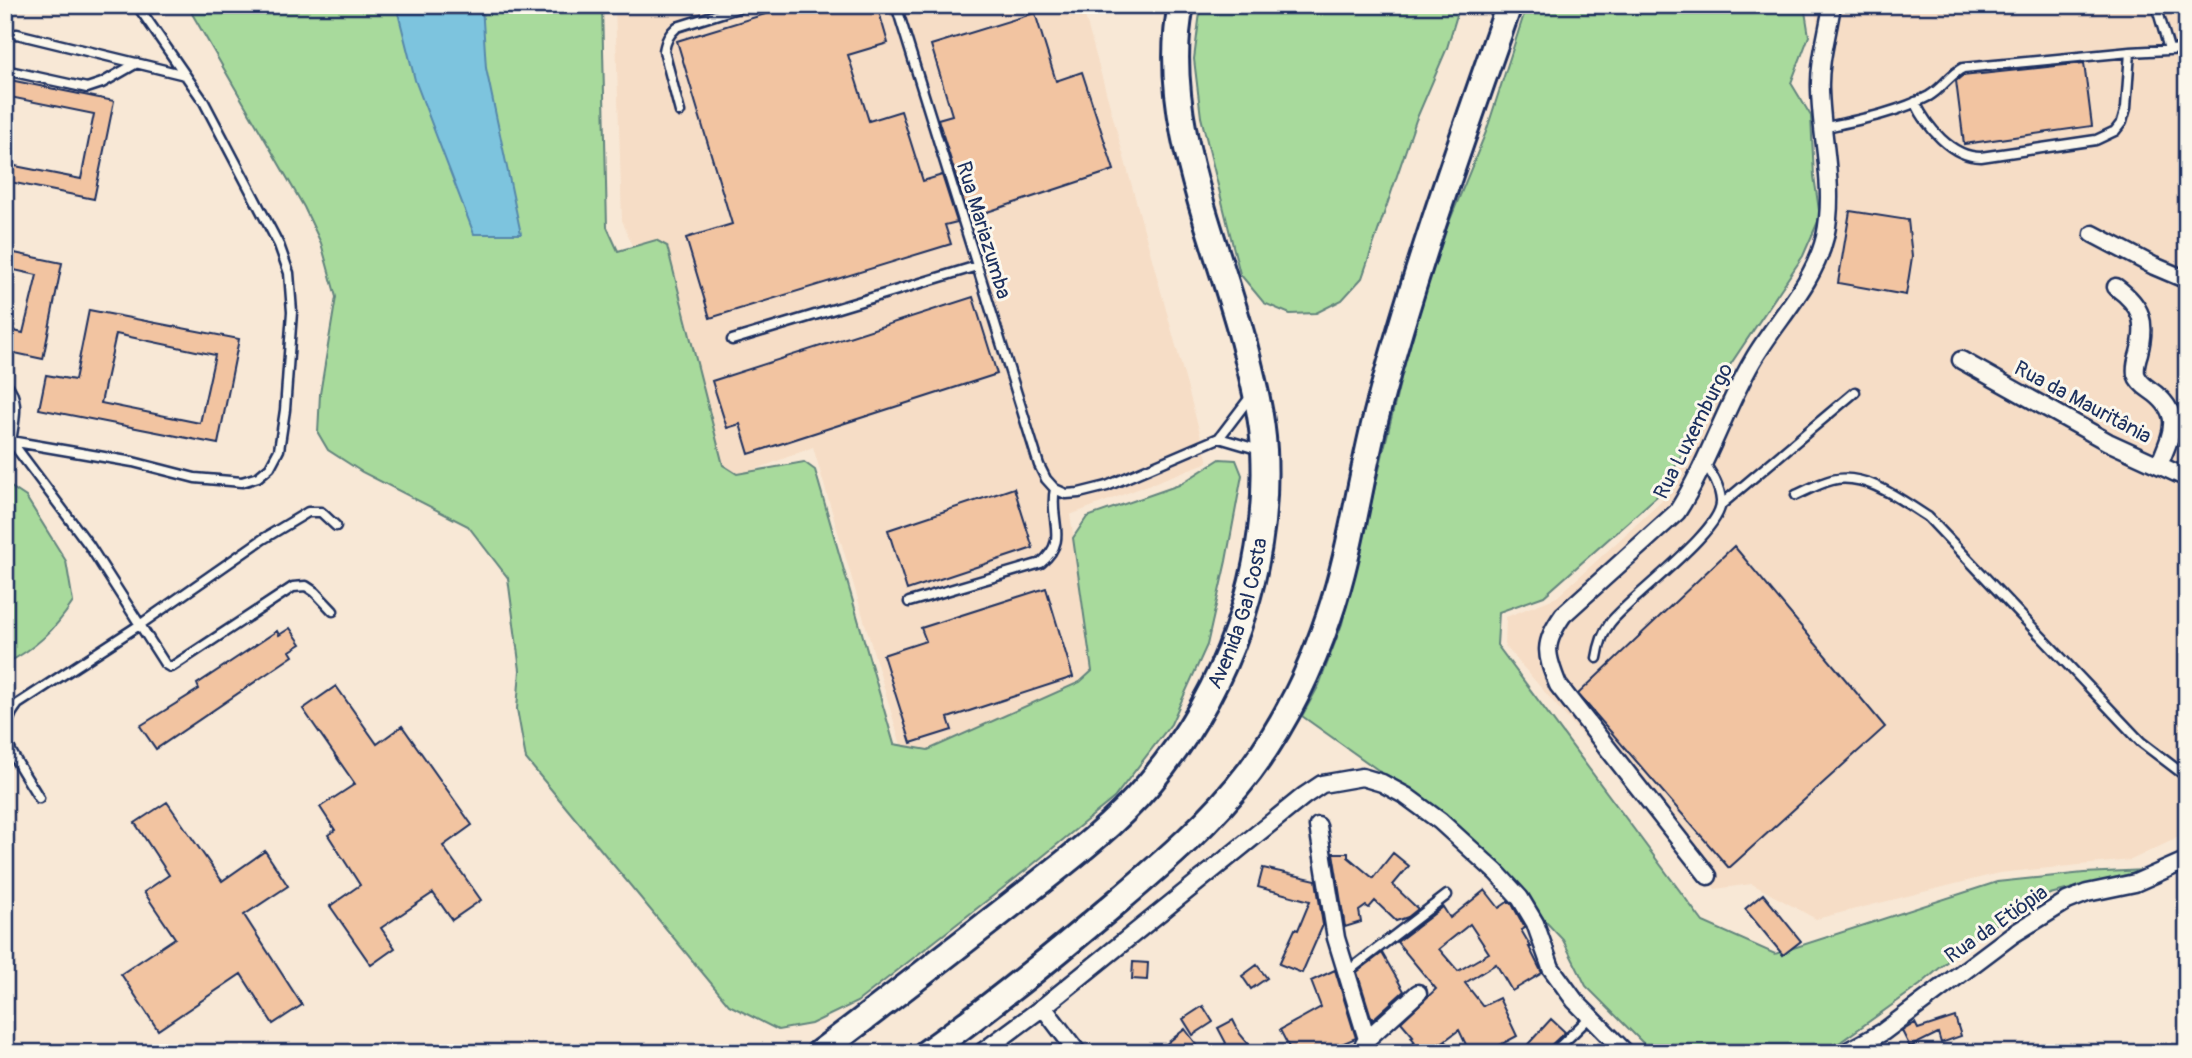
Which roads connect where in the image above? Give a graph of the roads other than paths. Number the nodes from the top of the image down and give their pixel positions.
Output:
1 (137, 5) edge
2 (747, 5) edge
3 (896, 5) edge
4 (1509, 5) edge
5 (1832, 5) edge
6 (2156, 5) edge
7 (1178, 7) edge
8 (5, 36) edge
9 (2169, 49) junction
10 (2187, 49) edge
11 (2130, 52) junction
12 (136, 63) junction
13 (5, 70) edge
14 (185, 75) junction
15 (1915, 102) junction
16 (680, 111) dead end
17 (1822, 128) junction
18 (2093, 234) dead end
19 (977, 265) junction
20 (2187, 280) edge
21 (2116, 287) dead end
22 (732, 340) dead end
23 (1961, 360) dead end
24 (5, 382) edge
25 (1255, 390) junction
26 (1855, 392) dead end
27 (1219, 438) junction
28 (8, 441) edge
29 (1264, 451) junction
30 (1704, 462) junction
31 (2159, 465) junction
32 (2187, 478) edge
33 (1055, 489) junction
34 (1796, 495) dead end
35 (1722, 504) junction
36 (336, 526) dead end
37 (909, 602) dead end
38 (333, 611) dead end
39 (141, 624) junction
40 (1597, 658) dead end
41 (2187, 777) edge
42 (39, 798) dead end
43 (1318, 826) dead end
44 (2186, 863) edge
45 (1708, 876) dead end
46 (1447, 895) dead end
47 (1347, 972) junction
48 (1418, 993) dead end
49 (1043, 1007) junction
50 (1590, 1017) junction
51 (1365, 1046) edge
52 (819, 1053) edge
53 (926, 1053) edge
54 (981, 1053) edge
55 (1078, 1053) edge
56 (1553, 1053) edge
57 (1625, 1053) edge
58 (1844, 1053) edge

1 - 14 lane
2 - 16 lane
3 - 19 lane, Rua Mariazumba
4 - 53 main road
5 - 17 street, Rua Luxemburgo
6 - 9 lane
7 - 25 main road, Avenida Gal Costa
8 - 12 lane
9 - 10 lane
9 - 11 lane
11 - 15 lane
11 - 15 lane
12 - 13 lane
12 - 14 lane
14 - 28 lane
15 - 17 lane
17 - 30 street, Rua Luxemburgo
18 - 20 street
19 - 22 lane
19 - 33 lane, Rua Mariazumba
21 - 31 street
23 - 31 street, Rua da Mauritânia
24 - 28 lane
25 - 27 lane
25 - 29 main road, Avenida Gal Costa
26 - 35 lane
27 - 29 lane
27 - 33 lane
28 - 39 lane
29 - 52 main road, Avenida Gal Costa
30 - 35 lane
30 - 45 street, Rua Luxemburgo
31 - 32 street, Rua da Mauritânia
33 - 37 lane
34 - 41 lane
35 - 40 lane
36 - 39 lane
38 - 39 lane
39 - 42 lane
43 - 47 street
44 - 58 street, Rua da Etiópia
46 - 47 lane
47 - 51 street
48 - 51 street
49 - 50 street
49 - 54 street
49 - 55 street
50 - 56 lane
50 - 57 street

